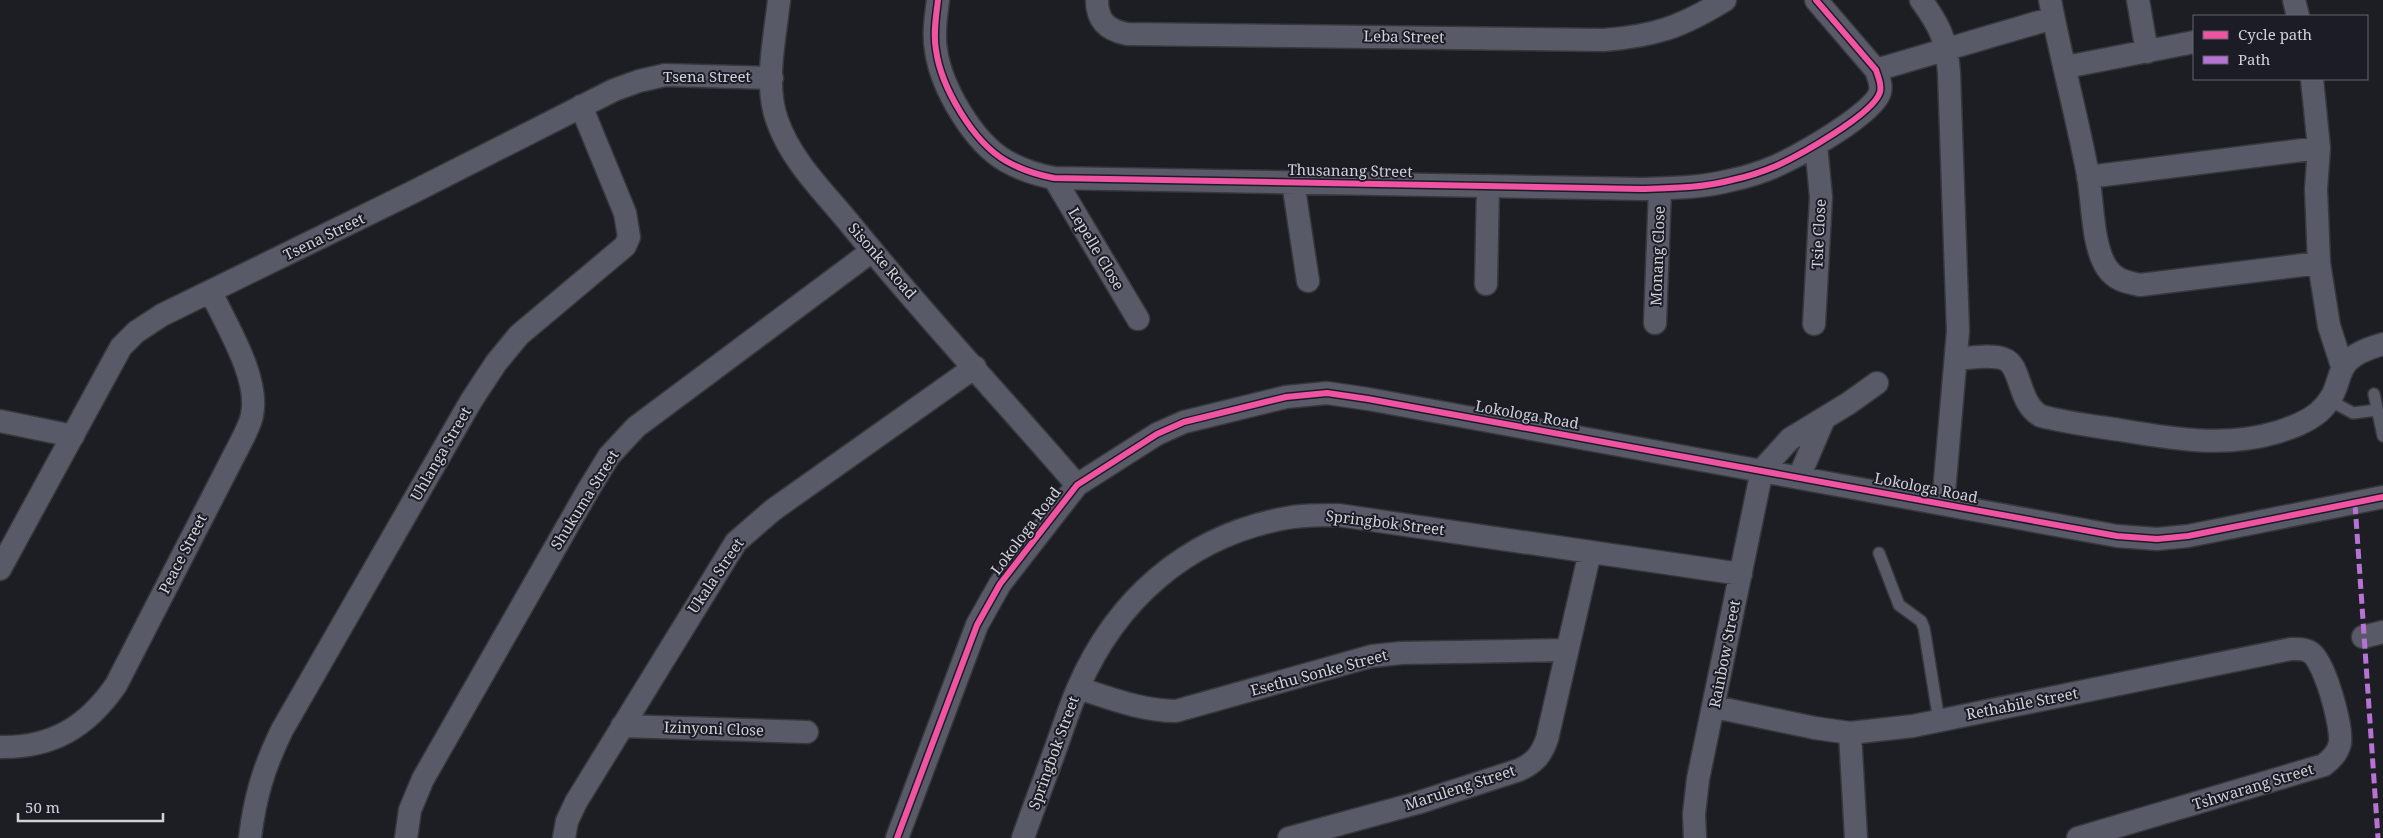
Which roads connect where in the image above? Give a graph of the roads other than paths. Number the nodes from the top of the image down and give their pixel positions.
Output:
1 (779, 0) edge
2 (938, 0) edge
3 (1097, 0) edge
4 (1725, 0) edge
5 (1816, 0) edge
6 (2138, 0) edge
7 (2294, 0) edge
8 (1925, 1) edge
9 (2052, 9) edge
10 (2298, 15) edge
11 (2193, 42) edge
12 (1947, 47) junction
13 (2147, 52) junction
14 (2066, 67) junction
15 (1876, 70) junction
16 (772, 78) junction
17 (2312, 80) edge
18 (581, 106) junction
19 (1816, 145) junction
20 (2319, 148) junction
21 (2088, 177) junction
22 (1054, 178) junction
23 (1293, 182) junction
24 (1488, 186) junction
25 (1660, 189) junction
26 (872, 250) junction
27 (2319, 263) junction
28 (1308, 281) dead end
29 (1486, 284) dead end
30 (211, 292) junction
31 (1138, 319) dead end
32 (1655, 323) dead end
33 (1814, 324) dead end
34 (2383, 344) edge
35 (1956, 359) junction
36 (2342, 366) junction
37 (975, 367) junction
38 (1877, 383) dead end
39 (2374, 394) dead end
40 (2329, 400) junction
41 (2377, 410) junction
42 (1824, 419) junction
43 (0, 421) edge
44 (73, 436) junction
45 (2383, 436) edge
46 (1762, 470) junction
47 (1798, 477) junction
48 (1077, 485) junction
49 (2383, 497) edge
50 (1943, 504) junction
51 (1590, 552) junction
52 (1878, 553) dead end
53 (0, 569) edge
54 (1741, 574) junction
55 (1566, 650) junction
56 (2321, 666) joint
57 (1078, 688) junction
58 (1715, 707) junction
59 (1938, 721) junction
60 (622, 726) junction
61 (807, 732) dead end
62 (1850, 733) junction
63 (0, 747) edge
64 (1031, 836) edge
65 (250, 838) edge
66 (406, 838) edge
67 (564, 838) edge
68 (896, 838) edge
69 (1289, 838) edge
70 (1695, 838) edge
71 (1856, 838) edge
72 (2078, 838) edge

1 - 16 street, Sisonke Road
2 - 22 street, Thusanang Street
3 - 4 street, Leba Street
5 - 15 street
6 - 13 street
7 - 10 street
8 - 12 street
9 - 12 street
9 - 14 street
11 - 13 street
12 - 15 street
12 - 35 street
13 - 14 street
14 - 21 street
15 - 19 street, Thusanang Street
16 - 18 street, Tsena Street
16 - 26 street, Sisonke Road
17 - 20 street
18 - 30 street, Tsena Street
18 - 65 street, Uhlanga Street
19 - 25 street, Thusanang Street
19 - 33 street, Tsie Close
20 - 21 street
20 - 27 street
21 - 27 street
22 - 23 street, Thusanang Street
22 - 31 street, Lepelle Close
23 - 24 street, Thusanang Street
23 - 28 street
24 - 25 street, Thusanang Street
24 - 29 street
25 - 32 street, Monang Close
26 - 37 street, Sisonke Road
26 - 66 street, Shukuma Street
27 - 36 street
30 - 44 street, Tsena Street
30 - 63 street, Peace Street
34 - 36 street
35 - 40 street
35 - 50 street
36 - 40 street
37 - 48 street, Sisonke Road
37 - 60 street, Ukala Street
38 - 42 street
39 - 41 lane
40 - 41 lane
41 - 45 lane
42 - 46 street
42 - 47 street
43 - 44 street
44 - 53 street, Tsena Street
46 - 47 street, Lokologa Road
46 - 48 street, Lokologa Road
46 - 54 street, Rainbow Street
47 - 50 street, Lokologa Road
48 - 68 street, Lokologa Road
49 - 50 street, Lokologa Road
51 - 54 street, Springbok Street
51 - 55 street, Maruleng Street
51 - 57 street, Springbok Street
52 - 59 lane
54 - 58 street, Rainbow Street
55 - 57 street, Esethu Sonke Street
55 - 69 street, Maruleng Street
56 - 59 street, Rethabile Street
56 - 72 street, Tshwarang Street
57 - 64 street, Springbok Street
58 - 62 street, Rethabile Street
58 - 70 street, Rainbow Street
59 - 62 street, Rethabile Street
60 - 61 street, Izinyoni Close
60 - 67 street, Ukala Street
62 - 71 street

